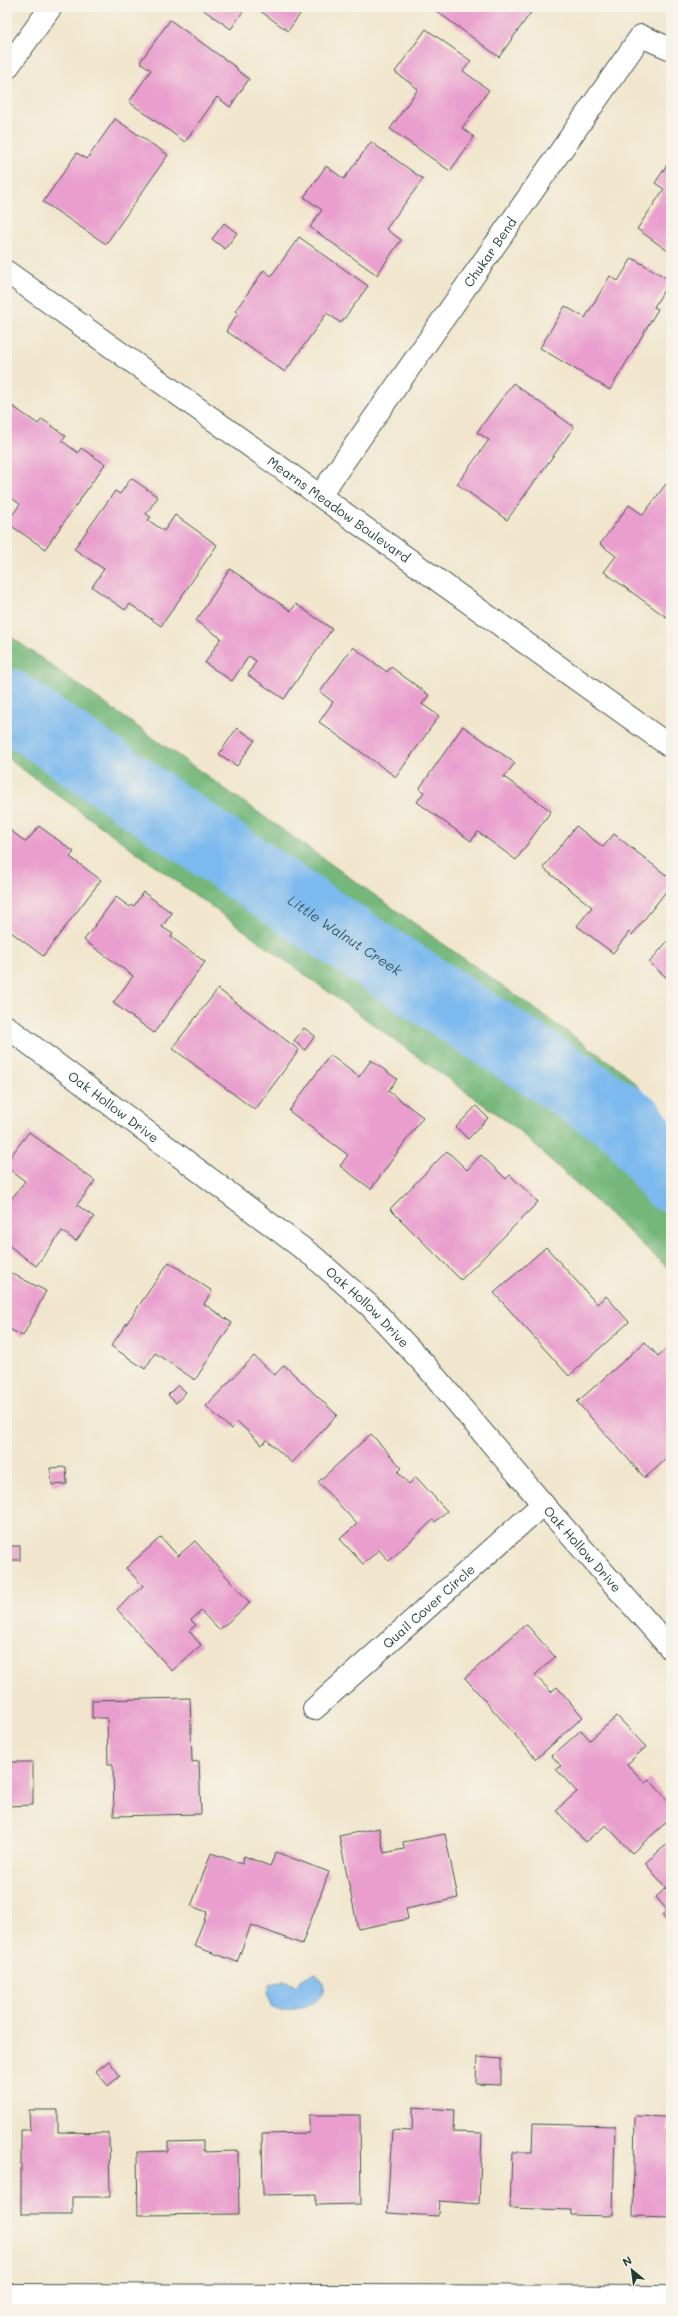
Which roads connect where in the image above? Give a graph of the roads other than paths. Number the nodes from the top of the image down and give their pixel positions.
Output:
1 (51, 7) edge
2 (671, 49) edge
3 (7, 68) edge
4 (7, 272) edge
5 (320, 494) junction
6 (669, 741) edge
7 (7, 1027) edge
8 (544, 1504) junction
9 (671, 1649) edge
10 (314, 1710) dead end
11 (7, 2295) edge
12 (671, 2297) edge

1 - 3 street
2 - 5 street, Chukar Bend
4 - 5 street, Mearns Meadow Boulevard
5 - 6 street, Mearns Meadow Boulevard
7 - 8 street, Oak Hollow Drive
8 - 9 street, Oak Hollow Drive
8 - 10 street, Quail Cover Circle
11 - 12 street

